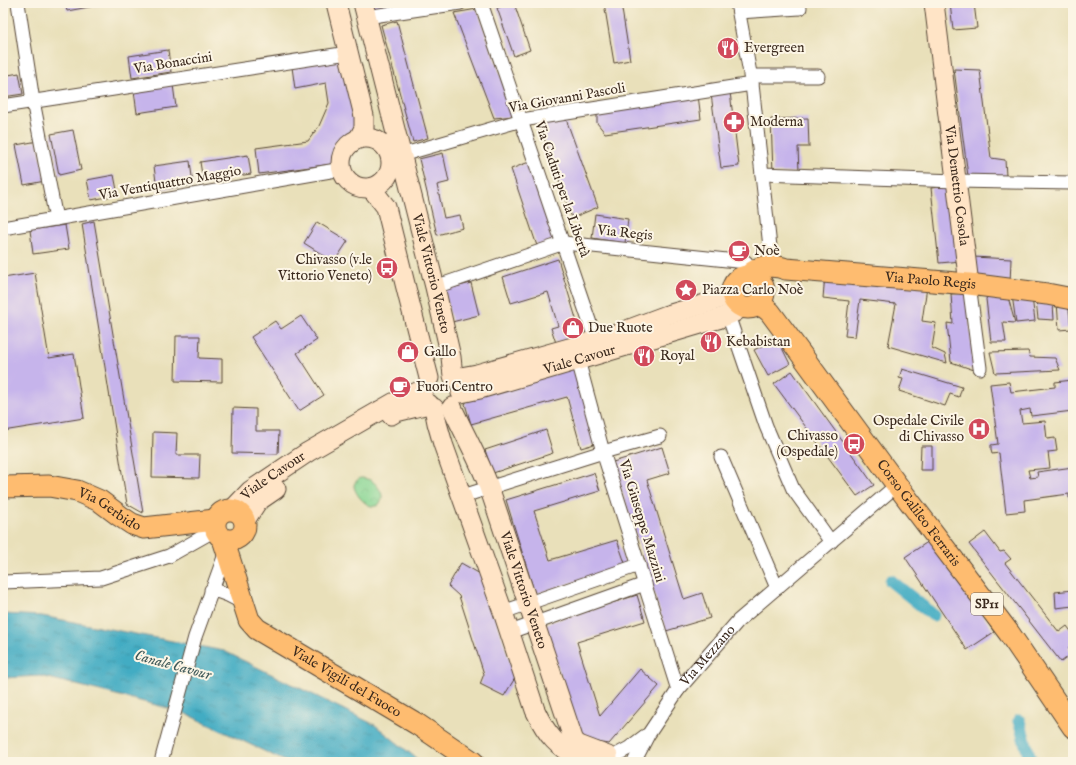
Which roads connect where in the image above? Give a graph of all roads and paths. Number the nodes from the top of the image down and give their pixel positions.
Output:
1 (18, 3) edge
2 (336, 3) edge
3 (460, 3) edge
4 (481, 3) edge
5 (934, 3) edge
6 (738, 7) edge
7 (800, 8) dead end
8 (365, 10) edge
9 (348, 53) junction
10 (818, 76) dead end
11 (751, 80) junction
12 (33, 101) junction
13 (3, 106) edge
14 (522, 120) junction
15 (359, 138) junction
16 (396, 161) junction
17 (342, 169) junction
18 (762, 174) junction
19 (956, 181) junction
20 (1073, 183) edge
21 (371, 188) junction
22 (56, 219) junction
23 (3, 228) edge
24 (564, 243) junction
25 (779, 267) junction
26 (747, 269) junction
27 (969, 284) junction
28 (436, 287) junction
29 (1073, 299) edge
30 (745, 302) junction
31 (596, 341) junction
32 (578, 360) junction
33 (980, 368) dead end
34 (442, 392) junction
35 (660, 436) dead end
36 (603, 452) junction
37 (721, 457) dead end
38 (897, 485) junction
39 (3, 487) edge
40 (489, 487) junction
41 (463, 496) junction
42 (227, 529) junction
43 (831, 542) junction
44 (639, 565) junction
45 (3, 582) edge
46 (645, 584) junction
47 (777, 588) junction
48 (228, 593) junction
49 (527, 603) junction
50 (503, 612) junction
51 (534, 624) junction
52 (510, 632) junction
53 (678, 690) junction
54 (1073, 727) edge
55 (650, 733) junction
56 (162, 758) dead end
57 (611, 759) edge
58 (474, 762) edge
59 (582, 762) edge
60 (634, 762) edge

1 - 12 street
2 - 9 main road
3 - 8 street
4 - 14 street, Via Caduti per la Libertà
5 - 19 main road, Via Demetrio Cosola
6 - 7 street
6 - 11 street
8 - 16 main road
9 - 12 street, Via Bonaccini
9 - 15 main road
10 - 11 street, Via Giovanni Pascoli
11 - 14 street, Via Giovanni Pascoli
11 - 18 street
12 - 13 street, Via Bonaccini
12 - 22 street
14 - 16 street, Via Giovanni Pascoli
14 - 24 street, Via Caduti per la Libertà
15 - 16 main road
15 - 17 main road
16 - 21 main road
16 - 28 main road, Viale Vittorio Veneto
17 - 21 main road
17 - 22 street, Via Ventiquattro Maggio
18 - 19 street
18 - 25 street
19 - 20 street
19 - 27 main road, Via Demetrio Cosola
21 - 34 main road, Viale Vittorio Veneto
22 - 23 street, Via Ventiquattro Maggio
24 - 26 street, Via Regis
24 - 28 street, Via Regis
24 - 31 street, Via Caduti per la Libertà
25 - 26 main road, Via Paolo Regis
25 - 27 main road, Via Paolo Regis
25 - 30 main road
26 - 30 main road
27 - 29 main road, Via Paolo Regis
27 - 33 street, Via Demetrio Cosola
28 - 34 main road, Viale Vittorio Veneto
30 - 31 main road, Viale Cavour
30 - 32 main road, Viale Cavour
30 - 38 main road, Corso Galileo Ferraris
30 - 43 street
31 - 34 main road, Viale Cavour
32 - 34 main road, Viale Cavour
32 - 36 street, Via Giuseppe Mazzini
34 - 40 main road, Viale Vittorio Veneto
34 - 41 main road, Viale Vittorio Veneto
34 - 42 main road, Viale Cavour
35 - 36 street
36 - 40 street
36 - 44 street, Via Giuseppe Mazzini
37 - 47 street
38 - 43 street, Via Mezzano
38 - 54 main road, Corso Galileo Ferraris / SP11
39 - 42 main road, Via Gerbido
40 - 41 street
40 - 49 main road, Viale Vittorio Veneto
41 - 50 main road, Viale Vittorio Veneto
42 - 45 street
42 - 48 main road, Viale Vigili del Fuoco
43 - 47 street, Via Mezzano
44 - 46 street, Via Giuseppe Mazzini
44 - 49 street
46 - 51 street
46 - 53 street, Via Giuseppe Mazzini
47 - 53 street, Via Mezzano
48 - 56 street
48 - 58 main road, Viale Vigili del Fuoco
49 - 50 street
49 - 51 main road, Viale Vittorio Veneto
50 - 52 main road, Viale Vittorio Veneto
51 - 52 street
51 - 57 main road, Viale Vittorio Veneto
52 - 59 main road, Viale Vittorio Veneto
53 - 55 street, Via Mezzano
55 - 57 street, Via Mezzano
55 - 60 street, Via Mezzano

